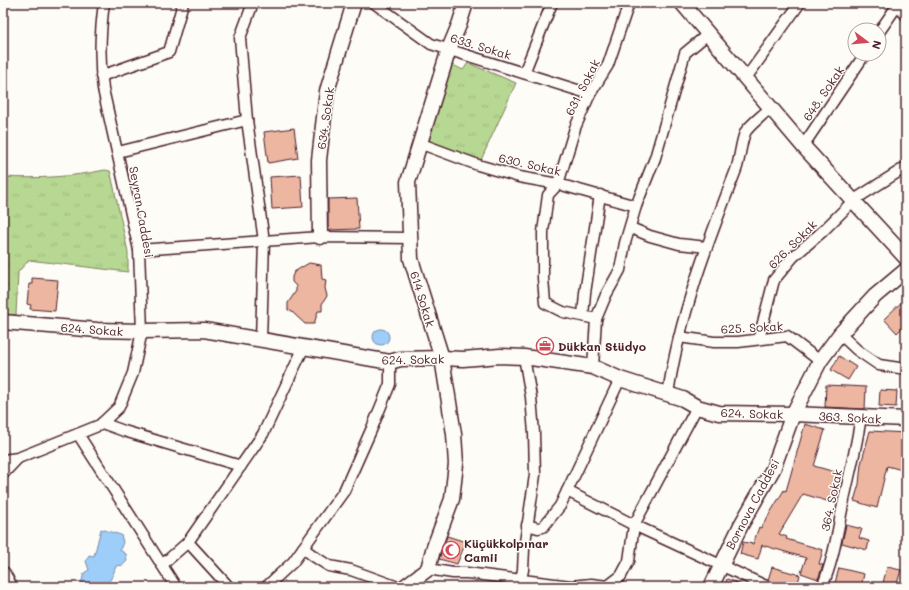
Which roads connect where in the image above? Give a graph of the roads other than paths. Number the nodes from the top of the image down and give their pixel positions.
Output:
1 (104, 3) edge
2 (183, 3) edge
3 (253, 3) edge
4 (354, 3) edge
5 (374, 3) edge
6 (466, 3) edge
7 (552, 3) edge
8 (629, 3) edge
9 (682, 3) edge
10 (800, 3) edge
11 (898, 4) edge
12 (906, 15) edge
13 (886, 22) edge
14 (708, 34) junction
15 (449, 49) junction
16 (860, 62) edge
17 (524, 73) junction
18 (101, 76) junction
19 (746, 78) junction
20 (590, 94) junction
21 (770, 108) junction
22 (247, 120) junction
23 (419, 143) junction
24 (803, 146) junction
25 (118, 152) junction
26 (906, 167) edge
27 (558, 184) junction
28 (600, 195) junction
29 (854, 200) junction
30 (636, 206) junction
31 (631, 228) junction
32 (320, 237) junction
33 (410, 238) junction
34 (264, 241) junction
35 (707, 247) junction
36 (138, 250) junction
37 (906, 258) edge
38 (906, 270) edge
39 (583, 316) junction
40 (596, 319) junction
41 (3, 322) edge
42 (142, 331) junction
43 (840, 334) junction
44 (679, 337) junction
45 (759, 338) junction
46 (261, 340) junction
47 (304, 347) junction
48 (524, 357) junction
49 (442, 358) junction
50 (820, 361) junction
51 (390, 362) junction
52 (593, 367) junction
53 (906, 369) edge
54 (620, 378) junction
55 (668, 394) junction
56 (697, 407) junction
57 (793, 414) junction
58 (861, 416) junction
59 (906, 419) edge
60 (102, 423) junction
61 (78, 434) junction
62 (18, 458) junction
63 (3, 460) edge
64 (241, 466) junction
65 (3, 474) edge
66 (567, 491) junction
67 (527, 525) junction
68 (634, 525) junction
69 (188, 542) junction
70 (304, 548) junction
71 (721, 564) junction
72 (162, 565) junction
73 (428, 569) junction
74 (3, 574) edge
75 (520, 584) edge
76 (10, 587) edge
77 (176, 587) edge
78 (229, 587) edge
79 (266, 587) edge
80 (398, 587) edge
81 (404, 587) edge
82 (711, 587) edge
83 (768, 587) edge
84 (822, 587) edge

1 - 18 street, Seyran Caddesi
2 - 18 street
3 - 22 street
4 - 32 street, 634. Sokak
5 - 15 street, 633. Sokak
6 - 15 street, 614 Sokak
7 - 17 street
8 - 20 street, 631. Sokak
9 - 14 street
10 - 19 street
11 - 12 street
11 - 13 street
14 - 19 street
14 - 30 street
15 - 17 street, 633. Sokak
15 - 23 street, 614 Sokak
16 - 24 street, 648. Sokak
17 - 20 street, 633. Sokak
18 - 25 street, Seyran Caddesi
19 - 21 street
20 - 27 street, 631. Sokak
21 - 24 street
21 - 35 street
22 - 25 street
22 - 34 street
23 - 27 street, 630. Sokak
23 - 33 street, 614 Sokak
24 - 29 street
25 - 36 street, Seyran Caddesi
26 - 29 street, 626. Sokak
27 - 28 street, 630. Sokak
27 - 39 street, 631. Sokak
28 - 30 street, 630. Sokak
28 - 39 street
29 - 37 street
29 - 45 street, 626. Sokak
30 - 31 street
31 - 35 street
31 - 40 street
32 - 33 street
32 - 34 street
33 - 49 street, 614 Sokak
34 - 36 street
34 - 46 street
35 - 44 street
36 - 42 street, Seyran Caddesi
38 - 43 street, Bornova Caddesi
39 - 40 street
40 - 52 street
41 - 42 street, 624. Sokak
42 - 46 street, 624. Sokak
42 - 60 street, Seyran Caddesi
43 - 50 street, Bornova Caddesi
43 - 53 street
44 - 45 street, 625. Sokak
44 - 55 street
45 - 50 street, 625. Sokak
46 - 47 street, 624. Sokak
47 - 51 street, 624. Sokak
47 - 64 street
48 - 49 street, 624. Sokak
48 - 52 street, 624. Sokak
48 - 67 street
49 - 51 street, 624. Sokak
49 - 73 street, 614 Sokak
50 - 57 street, Bornova Caddesi
51 - 70 street
52 - 54 street, 624. Sokak
54 - 55 street, 624. Sokak
54 - 66 street
55 - 56 street, 624. Sokak
56 - 57 street, 624. Sokak
56 - 68 street
57 - 58 street, 363. Sokak
57 - 71 street, Bornova Caddesi
58 - 59 street, 363. Sokak
58 - 84 street, 364. Sokak
60 - 61 street, Seyran Caddesi
60 - 64 street
61 - 62 street, Seyran Caddesi
61 - 72 street
62 - 63 street, Seyran Caddesi
62 - 65 street, Seyran Caddesi
64 - 69 street
66 - 67 street
66 - 68 street
67 - 75 street
68 - 71 street
68 - 75 street
69 - 72 street
69 - 78 street
70 - 79 street
70 - 80 street
71 - 82 street, Bornova Caddesi
71 - 83 street
72 - 77 street
73 - 75 street
73 - 81 street
74 - 76 street

